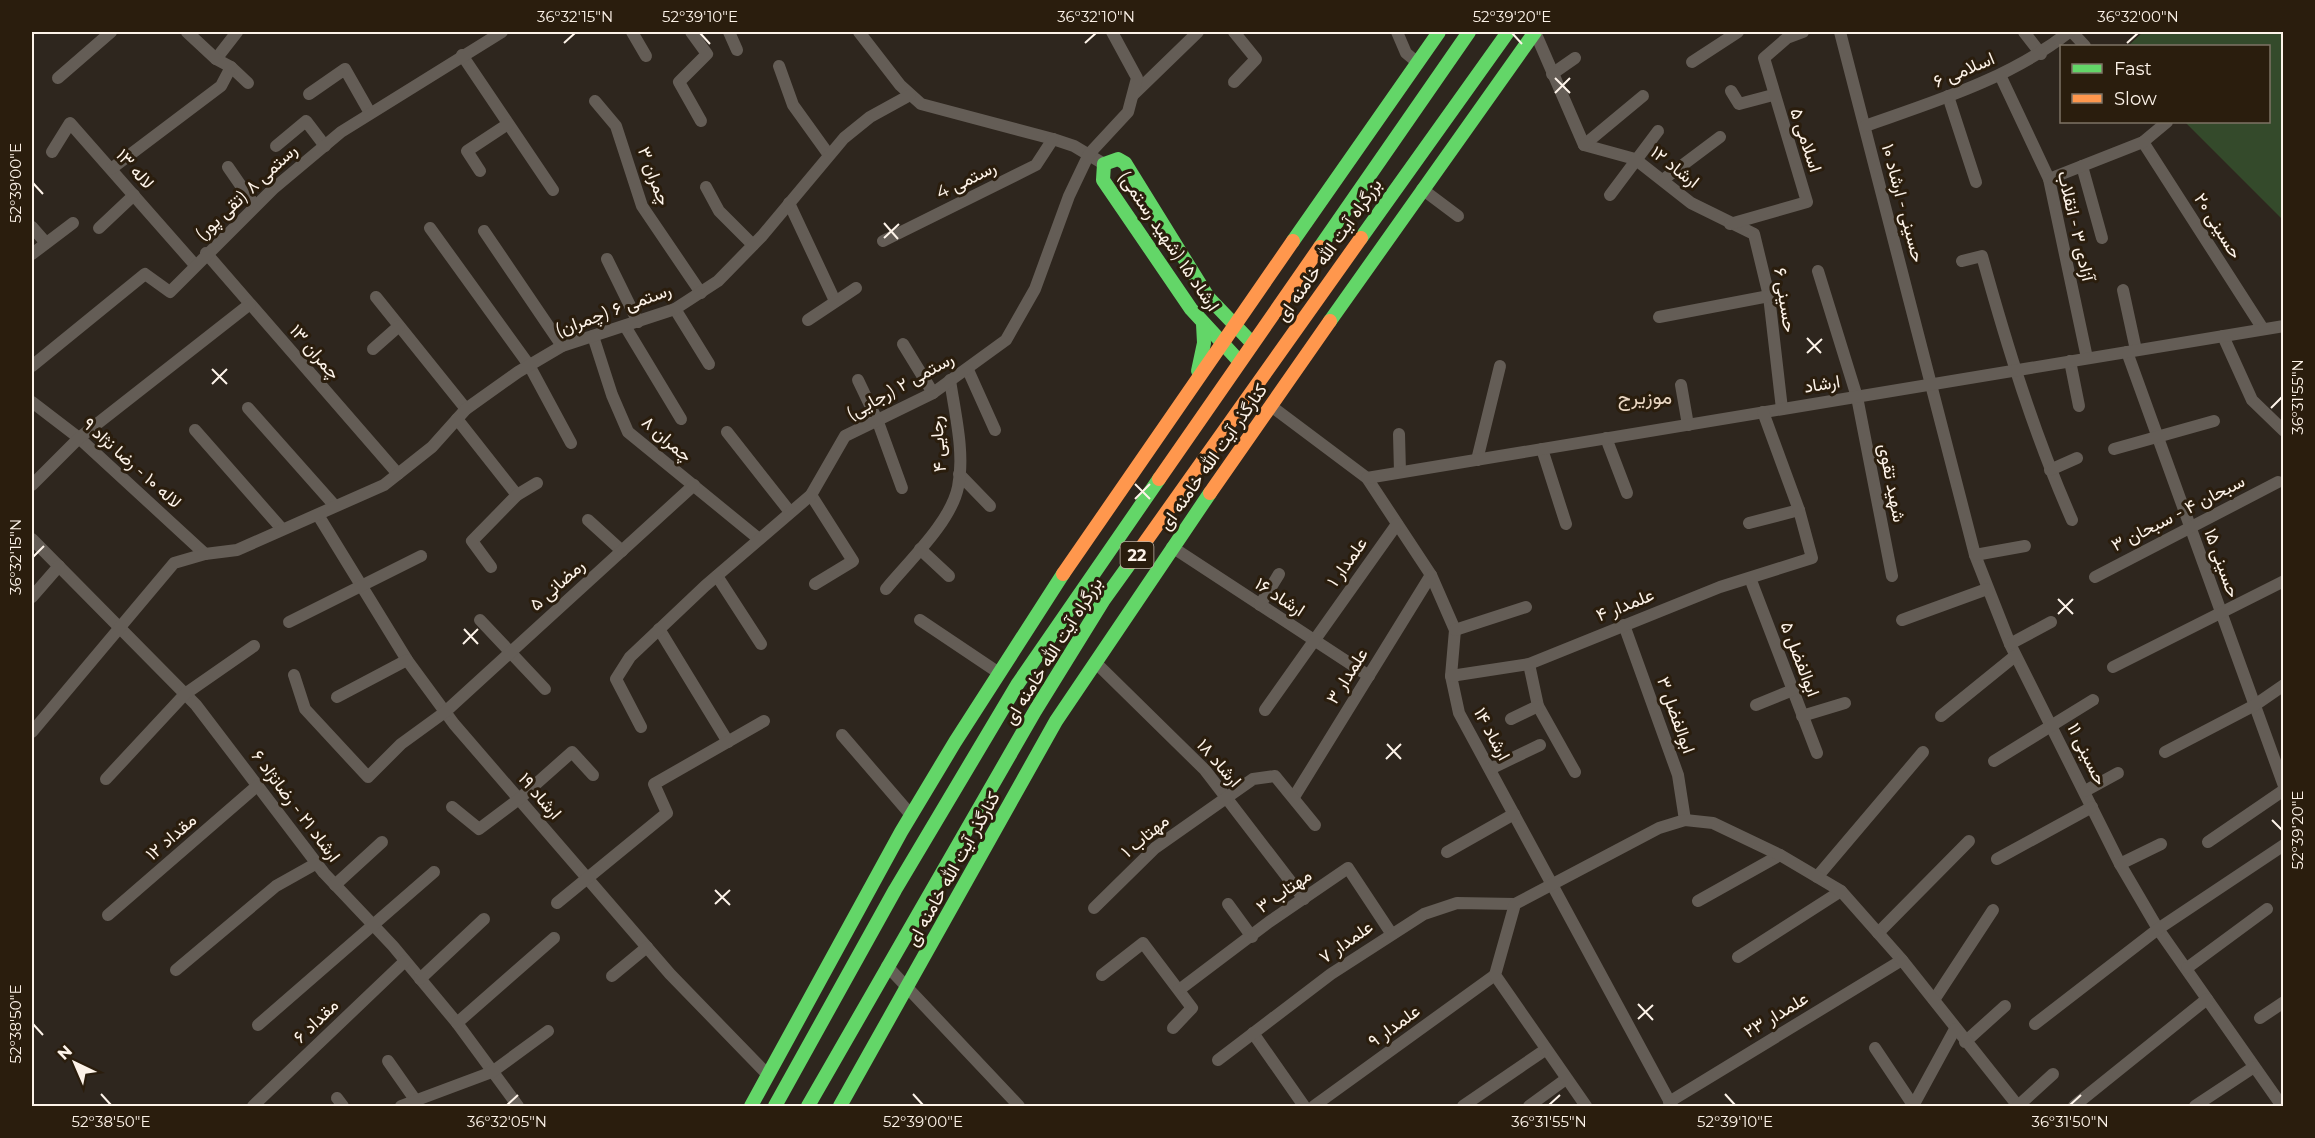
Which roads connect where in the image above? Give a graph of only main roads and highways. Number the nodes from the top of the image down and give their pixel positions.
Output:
1 (1439, 32) edge
2 (1469, 32) edge
3 (1508, 32) edge
4 (1535, 32) edge
5 (1360, 145) junction
6 (1380, 158) junction
7 (1374, 218) junction
8 (1393, 230) junction
9 (1260, 288) junction
10 (1212, 302) junction
11 (1191, 309) junction
12 (1203, 324) junction
13 (1234, 326) junction
14 (1252, 343) junction
15 (1222, 344) junction
16 (1239, 361) junction
17 (1195, 382) junction
18 (1126, 570) junction
19 (1148, 584) junction
20 (1103, 602) junction
21 (1041, 606) junction
22 (1125, 617) junction
23 (1061, 618) junction
24 (1035, 711) junction
25 (1056, 721) junction
26 (956, 740) junction
27 (978, 750) junction
28 (873, 881) junction
29 (896, 890) junction
30 (810, 993) junction
31 (830, 1008) junction
32 (751, 1107) edge
33 (775, 1107) edge
34 (808, 1107) edge
35 (840, 1107) edge

1 - 5 main road
2 - 6 main road, بزرگراه آیت الله خامنه ای / 22
3 - 7 main road, بزرگراه آیت الله خامنه ای / 22
4 - 8 main road, کنارگذر آیت الله خامنه ای
5 - 6 main road
5 - 9 main road
6 - 14 main road, بزرگراه آیت الله خامنه ای / 22
7 - 8 main road
7 - 18 main road, بزرگراه آیت الله خامنه ای / 22
8 - 19 main road, کنارگذر آیت الله خامنه ای
9 - 10 main road
9 - 13 main road
10 - 11 main road
10 - 11 main road, ارشاد ۱۵ (شهید رستمی)
10 - 13 main road, ارشاد ۱۵ (شهید رستمی)
11 - 12 main road, ارشاد ۱۵ (شهید رستمی)
12 - 15 main road, ارشاد ۱۵ (شهید رستمی)
12 - 17 main road
13 - 14 main road, ارشاد ۱۵ (شهید رستمی)
13 - 15 main road
14 - 16 main road, بزرگراه آیت الله خامنه ای / 22
15 - 16 main road, ارشاد ۱۵ (شهید رستمی)
15 - 17 main road
16 - 23 main road, بزرگراه آیت الله خامنه ای / 22
17 - 21 main road
18 - 19 main road
18 - 20 main road, بزرگراه آیت الله خامنه ای / 22
19 - 22 main road, کنارگذر آیت الله خامنه ای
20 - 22 main road
20 - 24 main road, بزرگراه آیت الله خامنه ای / 22
21 - 23 main road
21 - 26 main road
22 - 25 main road, کنارگذر آیت الله خامنه ای
23 - 27 main road, بزرگراه آیت الله خامنه ای / 22
24 - 25 main road
24 - 34 main road, بزرگراه آیت الله خامنه ای / 22
25 - 35 main road, کنارگذر آیت الله خامنه ای
26 - 27 main road
26 - 28 main road
27 - 29 main road, بزرگراه آیت الله خامنه ای / 22
28 - 29 main road
28 - 30 main road
29 - 31 main road, بزرگراه آیت الله خامنه ای / 22
30 - 31 main road
30 - 32 main road
31 - 33 main road, بزرگراه آیت الله خامنه ای / 22

